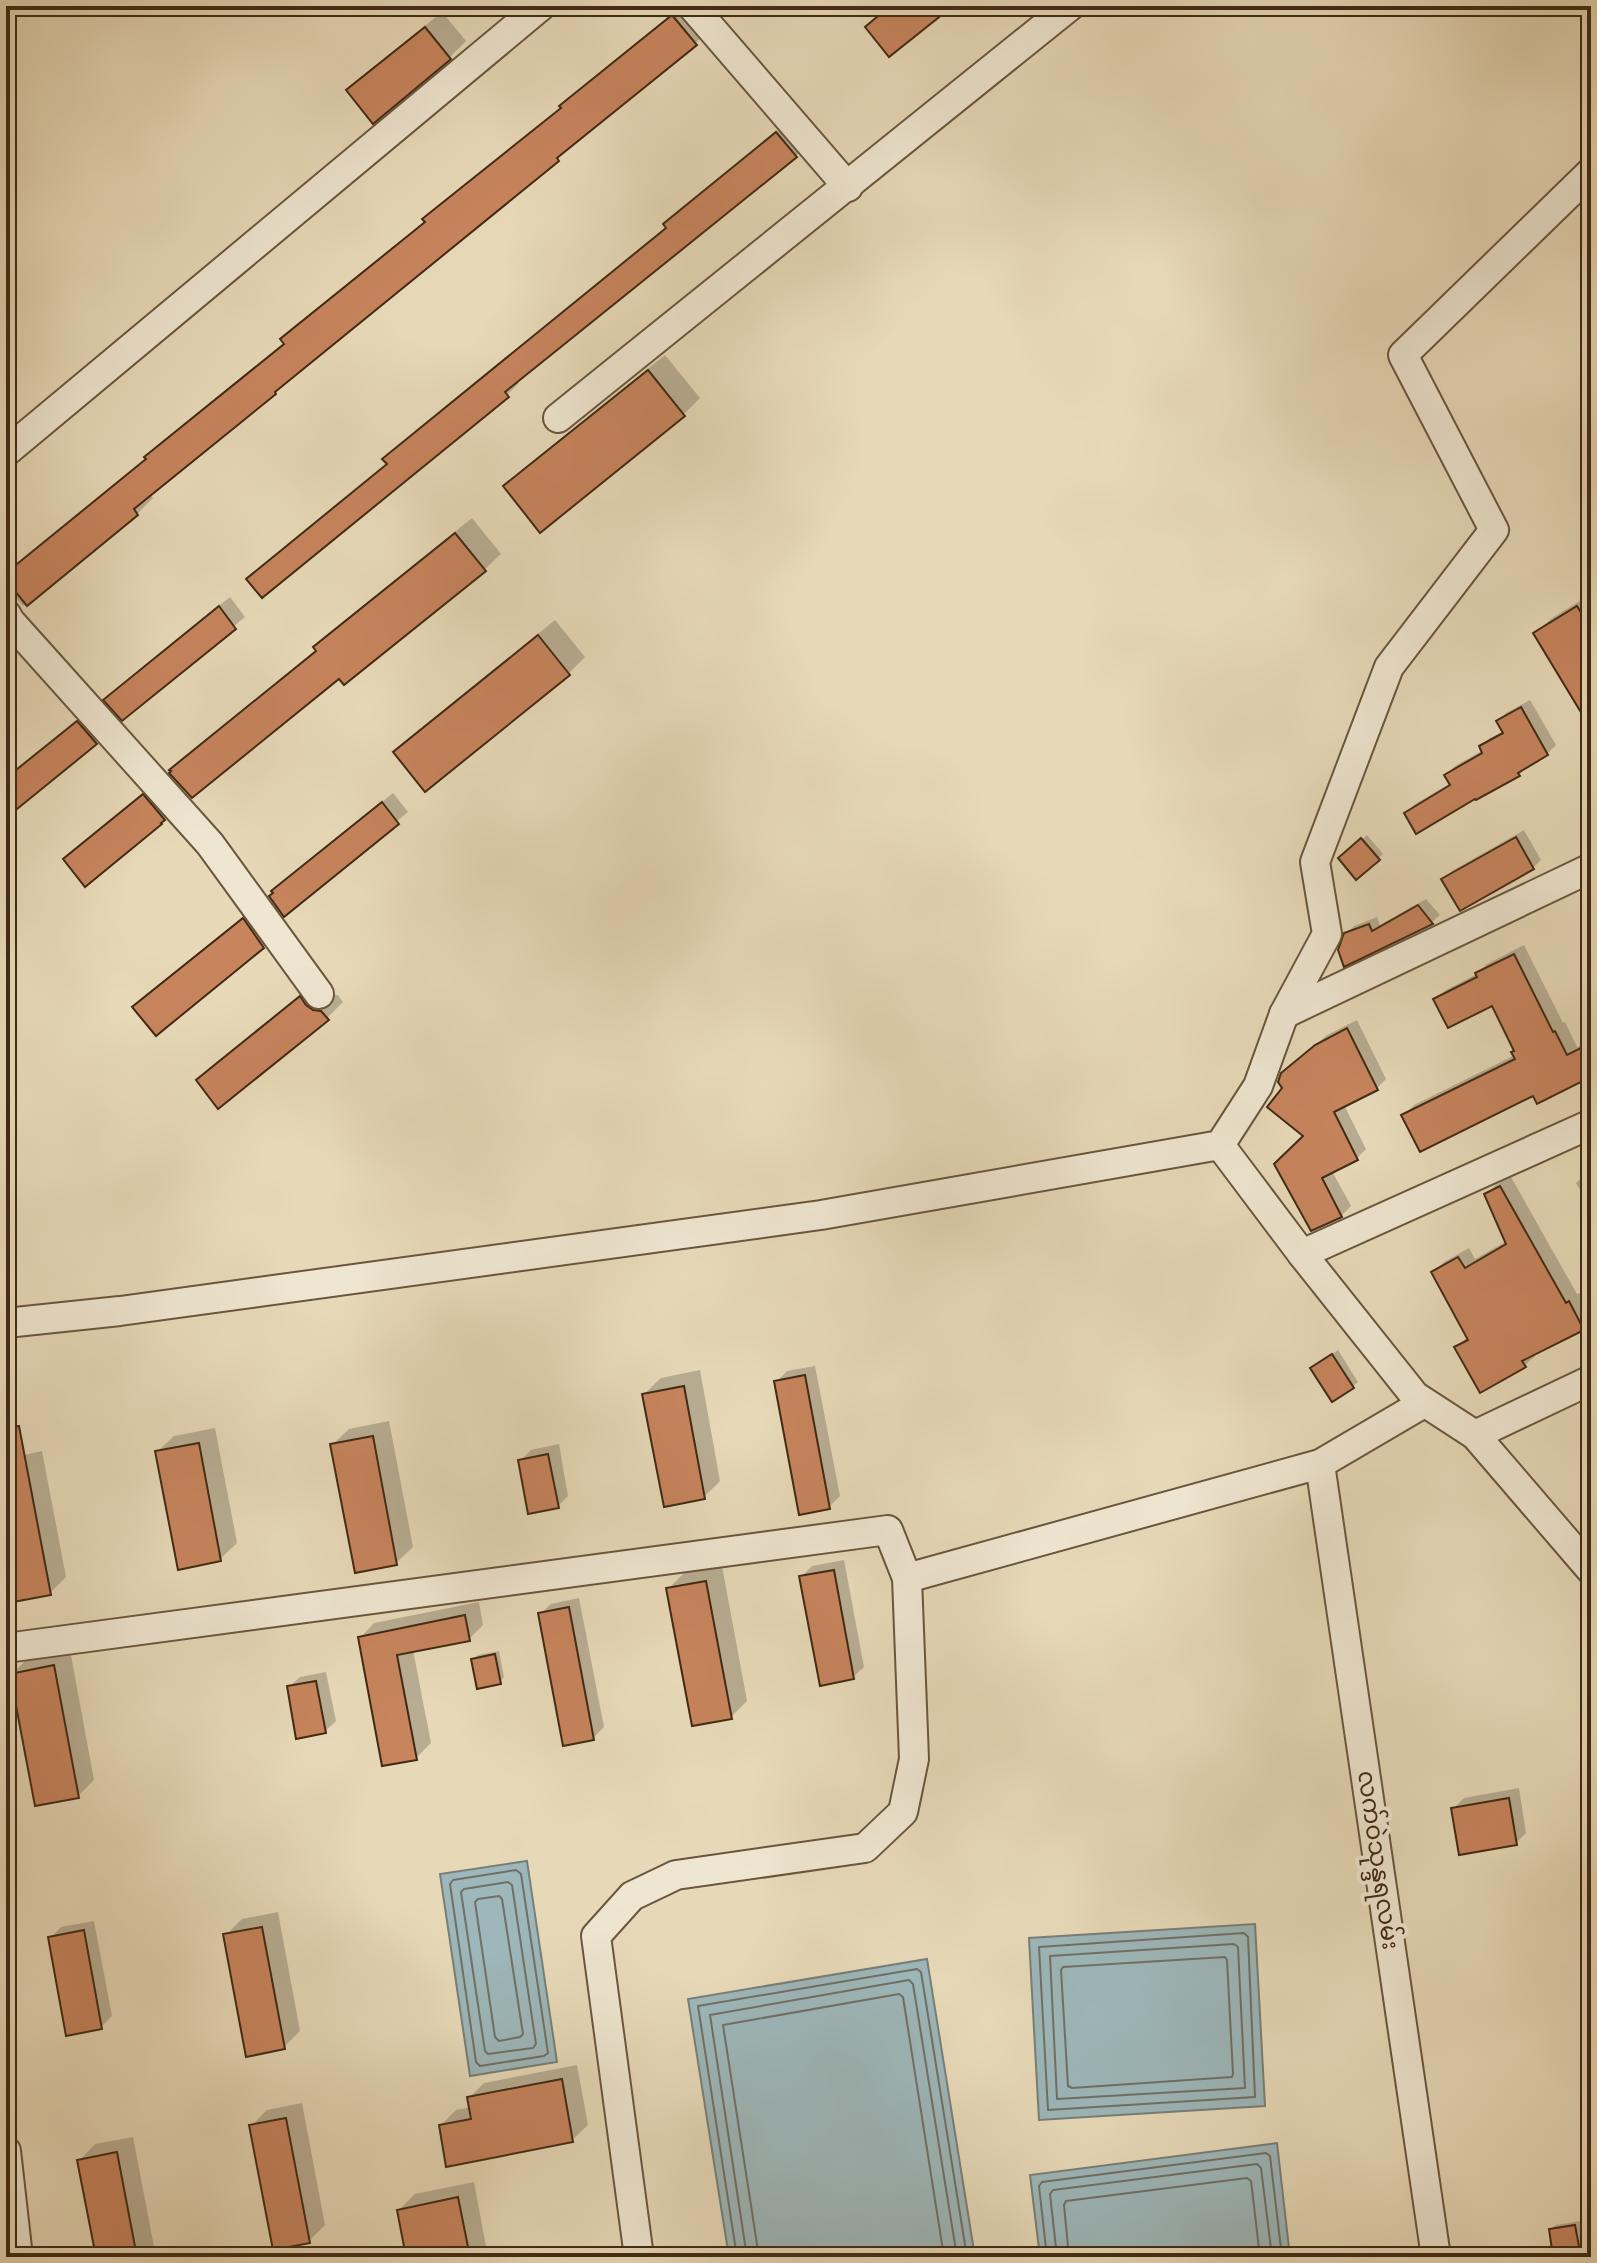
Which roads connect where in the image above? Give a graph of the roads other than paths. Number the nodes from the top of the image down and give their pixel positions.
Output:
1 (541, 6) edge
2 (692, 6) edge
3 (1070, 6) edge
4 (1591, 172) edge
5 (848, 187) junction
6 (558, 418) dead end
7 (6, 452) edge
8 (6, 614) edge
9 (1591, 868) edge
10 (319, 994) dead end
11 (1284, 1014) junction
12 (1591, 1124) edge
13 (1220, 1145) junction
14 (1302, 1254) junction
15 (6, 1323) edge
16 (1591, 1380) edge
17 (1424, 1403) junction
18 (1475, 1435) junction
19 (1320, 1464) junction
20 (1591, 1570) edge
21 (907, 1578) junction
22 (6, 1648) edge
23 (6, 2151) edge
24 (18, 2257) edge
25 (639, 2257) edge
26 (1436, 2257) edge

1 - 7 street
2 - 5 street
3 - 5 street
4 - 11 street
5 - 6 street
8 - 10 street
9 - 11 street
11 - 13 street
12 - 14 street
13 - 14 street
13 - 15 street
14 - 17 street
16 - 18 street
17 - 18 street
17 - 19 street
18 - 20 street
19 - 21 street
19 - 26 street, လက်ဝဲသုန္ဒရလမ်း
21 - 22 street
21 - 25 street
23 - 24 street

